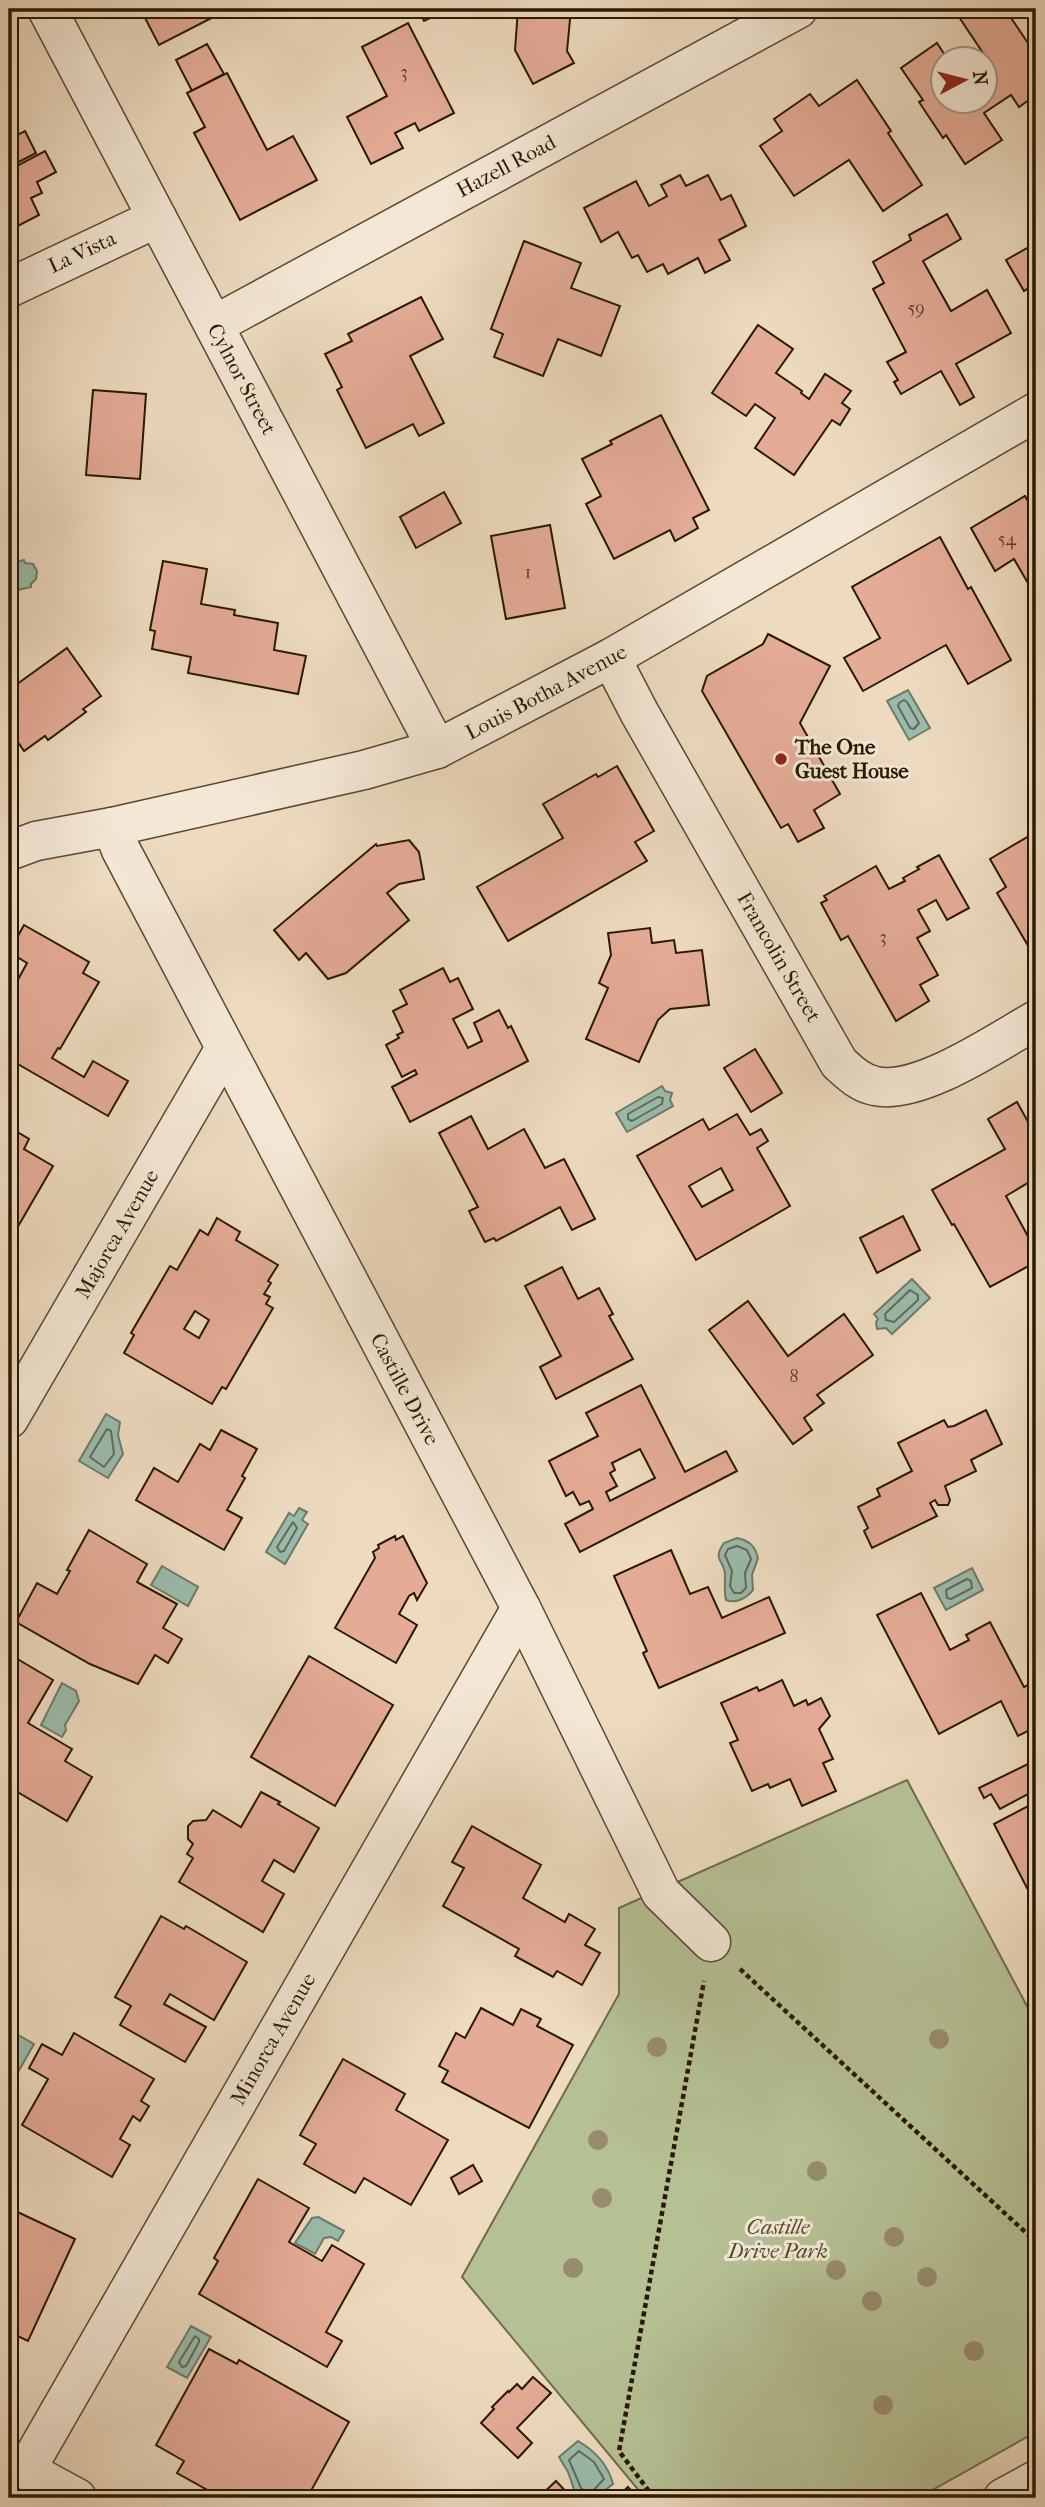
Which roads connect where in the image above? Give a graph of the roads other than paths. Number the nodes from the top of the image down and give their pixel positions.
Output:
1 (47, 9) edge
2 (798, 9) edge
3 (157, 218) junction
4 (9, 288) edge
5 (214, 326) junction
6 (1036, 412) edge
7 (611, 658) junction
8 (437, 749) junction
9 (112, 827) junction
10 (9, 851) edge
11 (1036, 1020) edge
12 (225, 1048) junction
13 (9, 1419) edge
14 (521, 1608) junction
15 (711, 1942) road end
16 (17, 2465) edge
17 (1036, 2480) edge
18 (77, 2498) edge
19 (1003, 2498) edge

1 - 3 street, Cylnor Street
2 - 5 street, Hazell Road
3 - 4 street, La Vista
3 - 5 street, Cylnor Street
5 - 8 street, Cylnor Street
6 - 7 street, Louis Botha Avenue
7 - 8 street, Louis Botha Avenue
7 - 11 street, Francolin Street
8 - 9 street, Louis Botha Avenue
9 - 10 street, Louis Botha Avenue
9 - 12 street, Castille Drive
12 - 13 street, Majorca Avenue
12 - 14 street, Castille Drive
14 - 15 street, Castille Drive
14 - 16 street, Minorca Avenue
16 - 18 street
17 - 19 street

